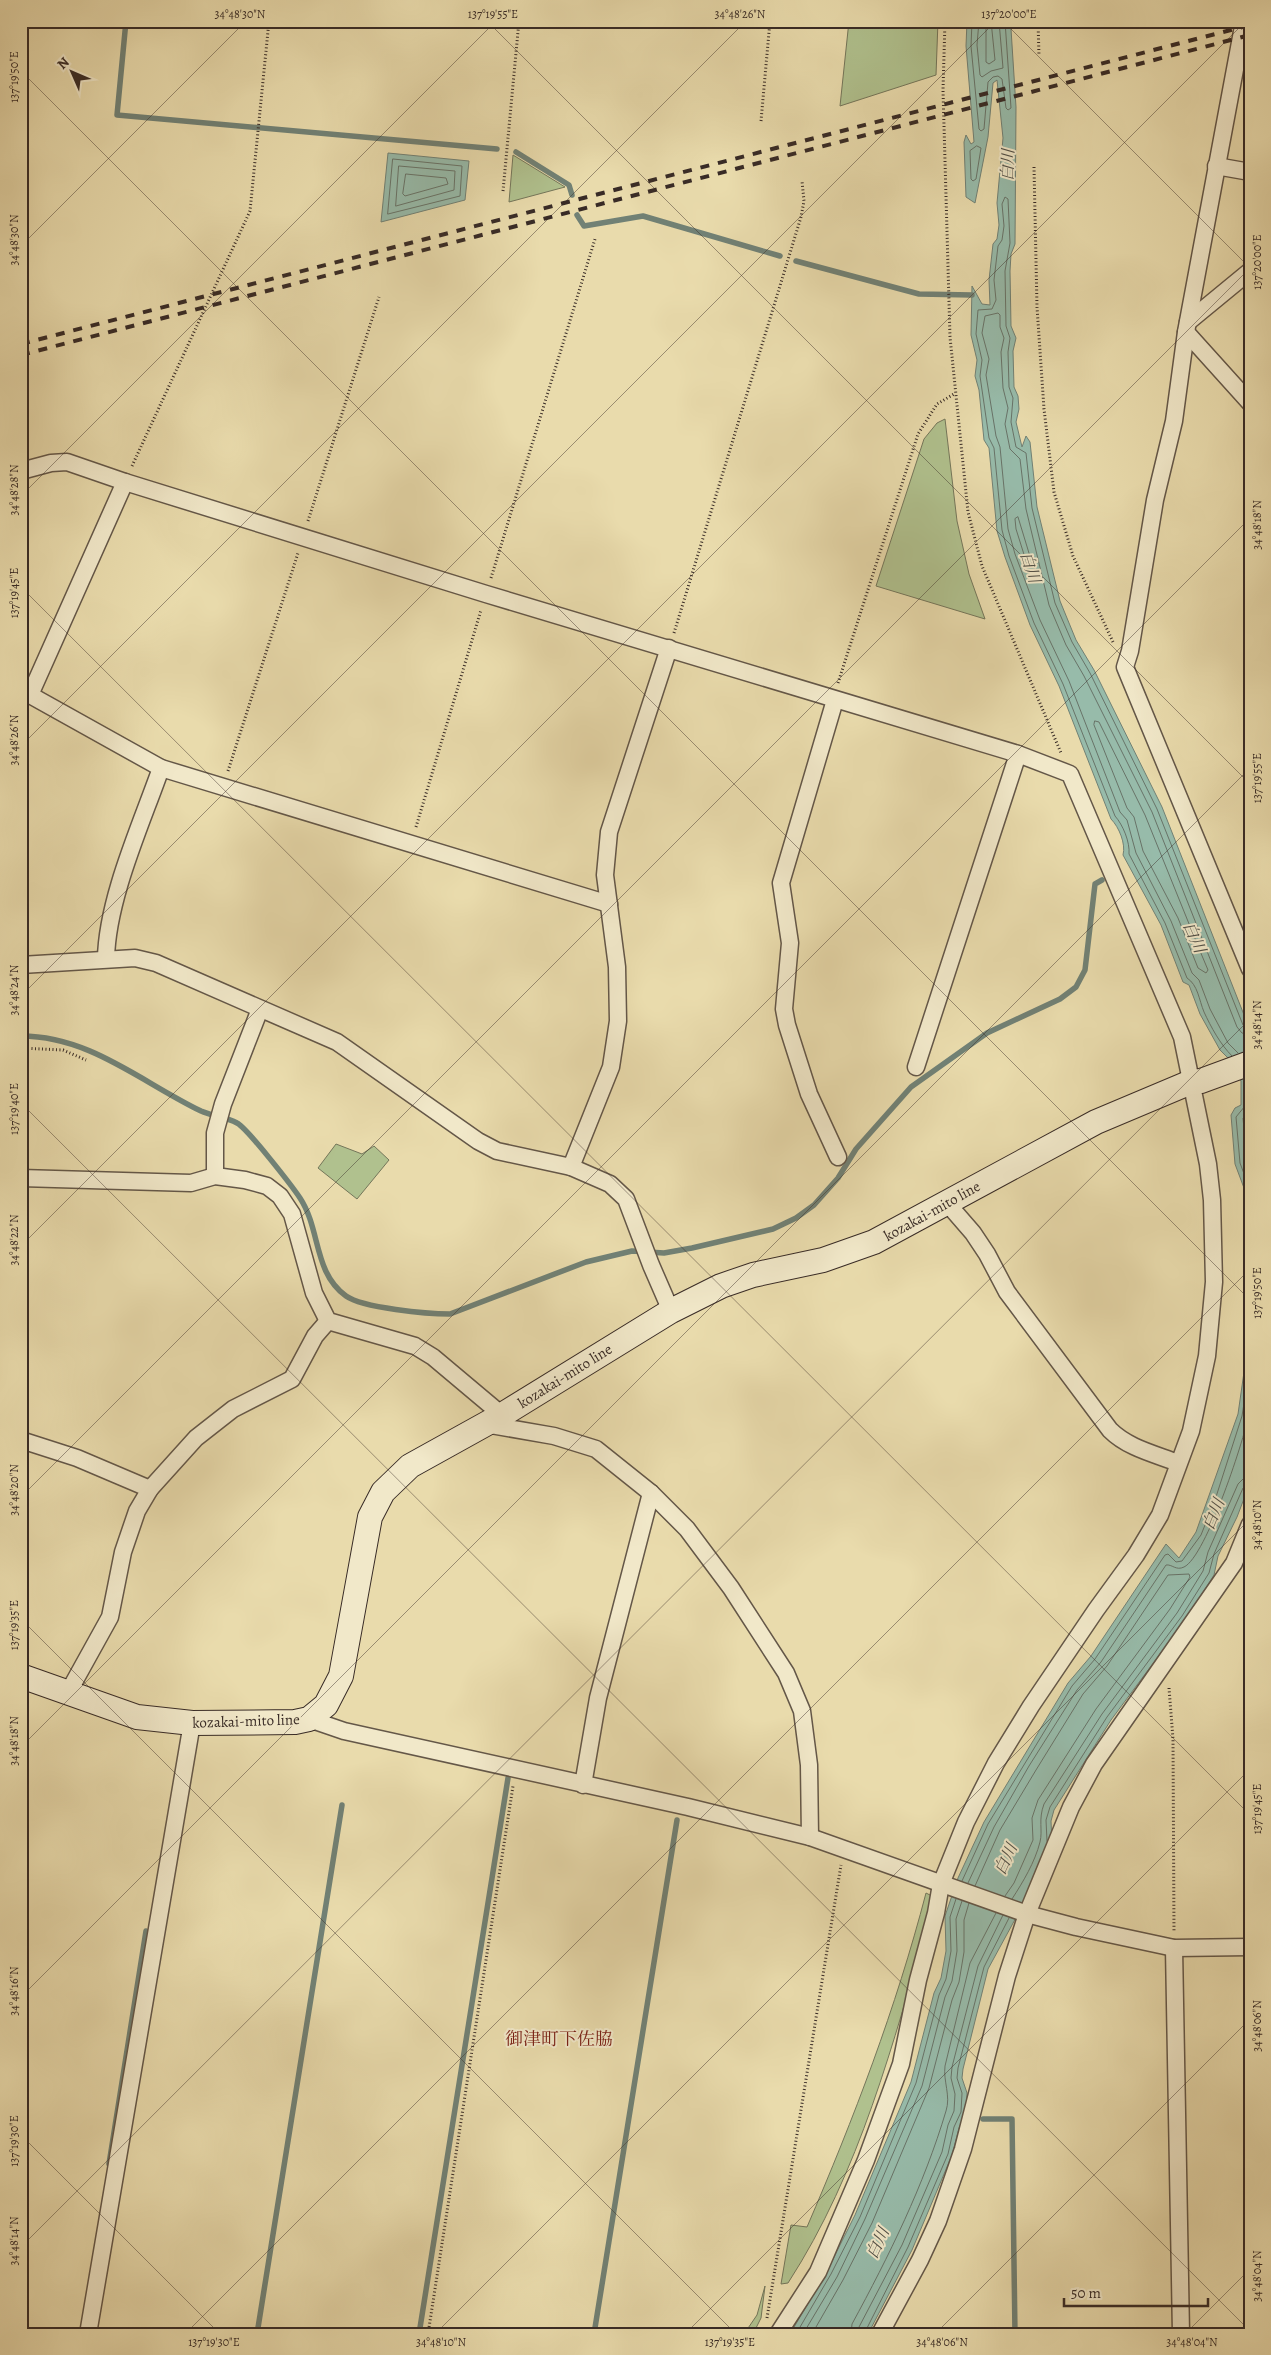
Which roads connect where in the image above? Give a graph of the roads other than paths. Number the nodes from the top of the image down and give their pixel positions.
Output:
1 (1244, 21) edge
2 (1216, 166) junction
3 (1250, 172) edge
4 (1250, 271) edge
5 (1187, 327) junction
6 (1250, 403) edge
7 (21, 471) edge
8 (125, 482) junction
9 (669, 648) junction
10 (25, 695) edge
11 (835, 700) junction
12 (1018, 754) junction
13 (160, 768) junction
14 (608, 904) junction
15 (106, 959) junction
16 (21, 965) edge
17 (1250, 970) edge
18 (260, 1009) junction
19 (1250, 1063) edge
20 (916, 1067) dead end
21 (1196, 1082) junction
22 (838, 1157) dead end
23 (571, 1167) junction
24 (215, 1176) junction
25 (21, 1178) edge
26 (947, 1203) junction
27 (671, 1311) junction
28 (328, 1321) junction
29 (494, 1420) junction
30 (21, 1440) edge
31 (1178, 1463) junction
32 (150, 1489) junction
33 (651, 1493) junction
34 (1250, 1524) edge
35 (1242, 1563) edge
36 (21, 1676) edge
37 (69, 1691) junction
38 (309, 1719) junction
39 (192, 1724) junction
40 (582, 1785) junction
41 (810, 1837) junction
42 (945, 1885) junction
43 (1025, 1913) junction
44 (1250, 1947) edge
45 (1174, 1948) junction
46 (772, 2331) edge
47 (88, 2334) edge
48 (880, 2334) edge
49 (1181, 2334) edge

1 - 2 street
2 - 3 street
2 - 5 street
4 - 5 street
5 - 6 street
5 - 17 street
7 - 8 street
8 - 9 street
8 - 10 street
9 - 11 street
9 - 14 street
10 - 13 street
11 - 12 street
11 - 22 street
12 - 20 street
12 - 21 street
13 - 14 street
13 - 15 street
14 - 23 street
15 - 16 street
15 - 18 street
18 - 23 street
18 - 24 street
19 - 21 main road, kozakai-mito line
21 - 26 main road, kozakai-mito line
21 - 31 street
23 - 27 street
24 - 25 street
24 - 28 street
26 - 27 main road, kozakai-mito line
26 - 31 street
27 - 29 main road, kozakai-mito line
28 - 29 street
28 - 32 street
29 - 33 street
29 - 38 main road, kozakai-mito line
30 - 32 street
31 - 42 street
32 - 37 street
33 - 40 street
33 - 41 street
34 - 35 street
35 - 43 street
36 - 37 main road, kozakai-mito line
37 - 39 main road, kozakai-mito line
38 - 39 main road, kozakai-mito line
38 - 40 street
39 - 47 street
40 - 41 street
41 - 42 street
42 - 43 street
42 - 46 street
43 - 45 street
43 - 48 street
44 - 45 street
45 - 49 street

